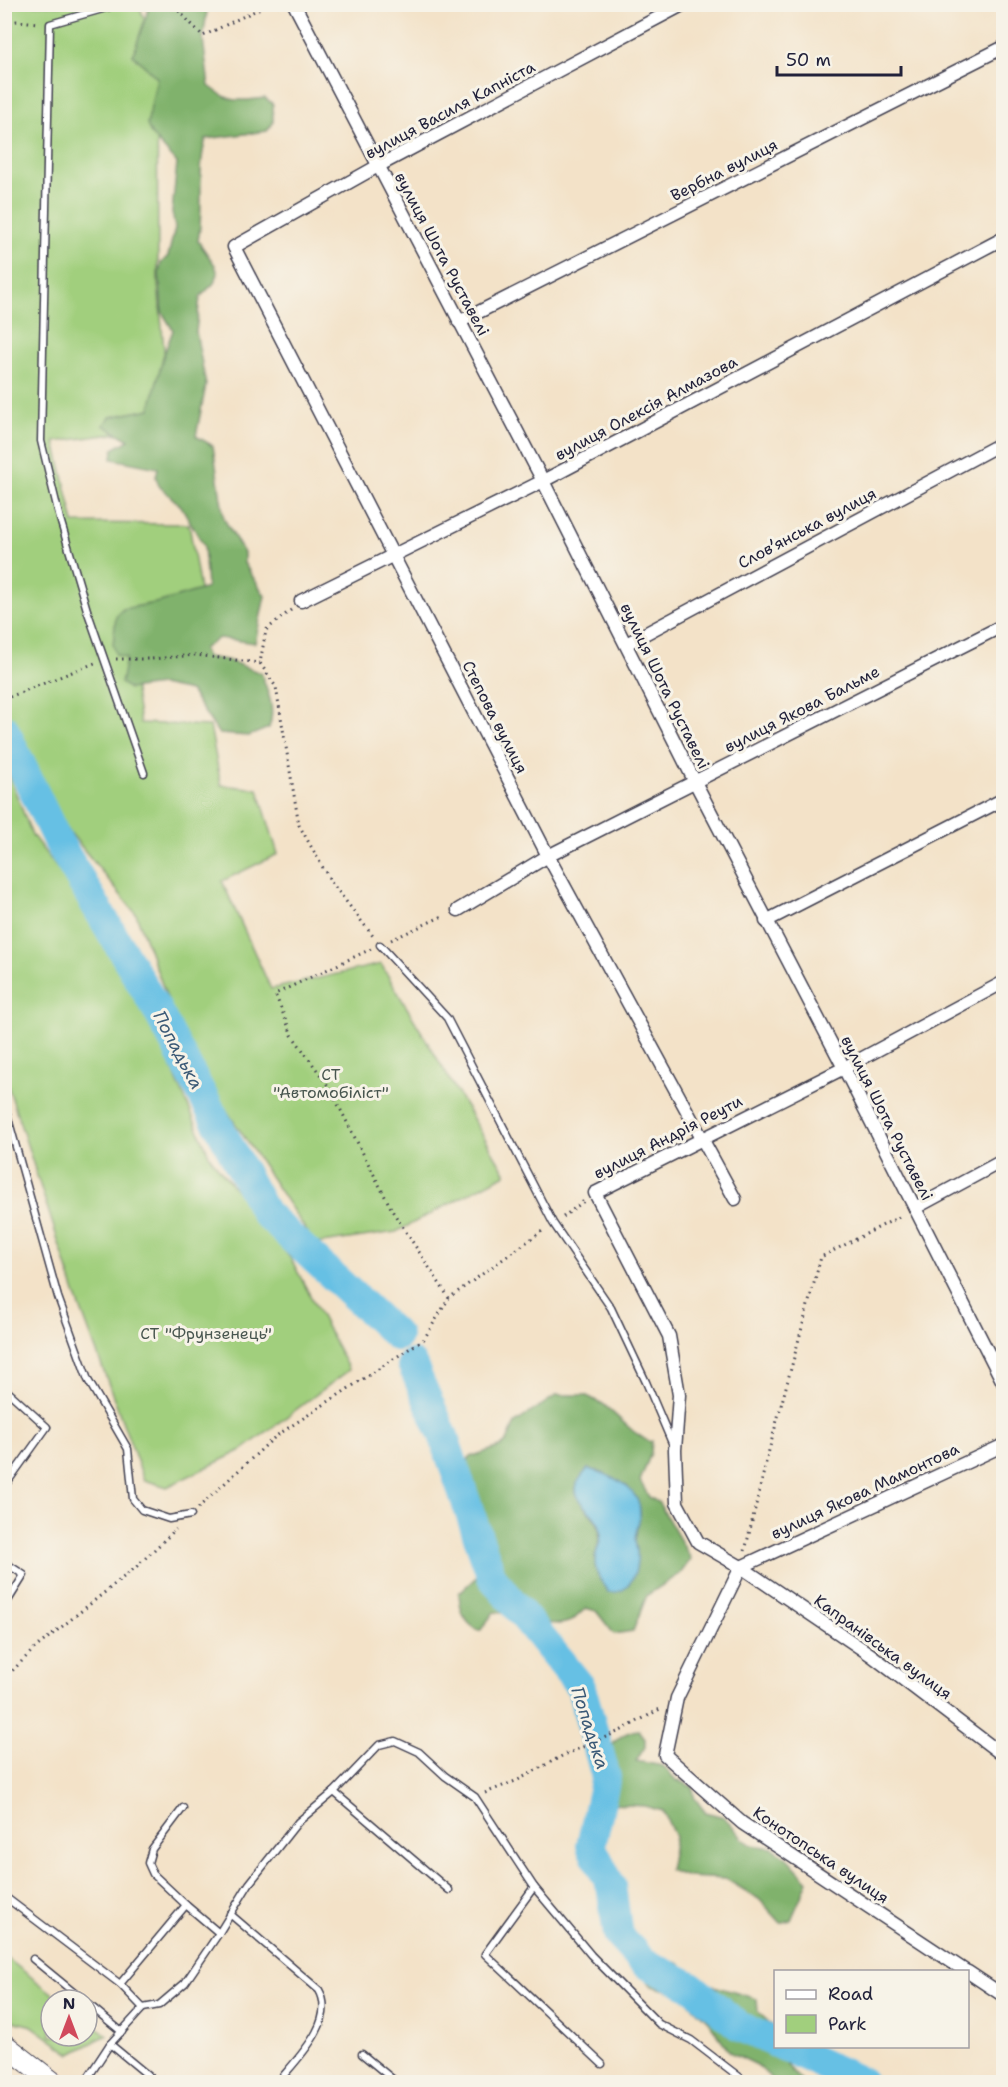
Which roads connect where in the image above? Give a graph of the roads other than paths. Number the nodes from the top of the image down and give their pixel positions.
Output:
1 (120, 4) edge
2 (684, 4) edge
3 (296, 5) edge
4 (1004, 46) edge
5 (378, 166) junction
6 (1004, 238) edge
7 (234, 247) joint
8 (459, 322) junction
9 (1004, 442) edge
10 (543, 481) junction
11 (393, 555) junction
12 (301, 602) road end
13 (1004, 625) edge
14 (626, 644) junction
15 (144, 773) dead end
16 (694, 782) junction
17 (1004, 799) edge
18 (548, 856) junction
19 (458, 910) road end
20 (766, 921) junction
21 (380, 945) road end
22 (1004, 982) edge
23 (844, 1068) junction
24 (4, 1104) edge
25 (702, 1138) junction
26 (1004, 1160) edge
27 (735, 1199) dead end
28 (915, 1208) junction
29 (1004, 1384) edge
30 (4, 1388) edge
31 (1004, 1445) edge
32 (675, 1450) junction
33 (4, 1487) edge
34 (190, 1515) road end
35 (4, 1562) edge
36 (741, 1567) junction
37 (4, 1607) edge
38 (1002, 1752) edge
39 (334, 1792) junction
40 (183, 1808) dead end
41 (534, 1887) junction
42 (449, 1890) dead end
43 (4, 1896) edge
44 (186, 1905) junction
45 (230, 1914) junction
46 (219, 1933) junction
47 (33, 1959) dead end
48 (964, 1970) edge
49 (969, 1973) edge
50 (120, 1984) junction
51 (68, 1988) edge
52 (1004, 1996) edge
53 (143, 2008) junction
54 (99, 2013) edge
55 (122, 2032) junction
56 (4, 2044) edge
57 (110, 2044) junction
58 (362, 2054) dead end
59 (602, 2064) dead end
60 (53, 2082) edge
61 (85, 2082) edge
62 (156, 2082) edge
63 (278, 2082) edge
64 (396, 2082) edge
65 (746, 2082) edge

1 - 15 lane
2 - 5 street, вулиця Василя Капніста
3 - 5 street, вулиця Шота Руставелі
4 - 8 street, Вербна вулиця
5 - 7 street, вулиця Василя Капніста
5 - 8 street, вулиця Шота Руставелі
6 - 10 street, вулиця Олексія Алмазова
7 - 11 street, Степова вулиця
8 - 10 street, вулиця Шота Руставелі
9 - 14 street, Словʼянська вулиця
10 - 11 street, вулиця Олексія Алмазова
10 - 14 street, вулиця Шота Руставелі
11 - 12 street, вулиця Олексія Алмазова
11 - 18 street, Степова вулиця
13 - 16 street, вулиця Якова Бальме
14 - 16 street, вулиця Шота Руставелі
16 - 18 street, вулиця Якова Бальме
16 - 20 street, вулиця Шота Руставелі
17 - 20 street
18 - 19 street, вулиця Якова Бальме
18 - 25 street, Степова вулиця
20 - 23 street, вулиця Шота Руставелі
21 - 32 lane
22 - 23 street, вулиця Андрія Реути
23 - 25 street, вулиця Андрія Реути
23 - 28 street, вулиця Шота Руставелі
24 - 34 lane
25 - 27 street, Степова вулиця
25 - 32 street, вулиця Андрія Реути
26 - 28 street
28 - 29 street, вулиця Шота Руставелі
30 - 33 lane
31 - 36 street, вулиця Якова Мамонтова
32 - 36 street, вулиця Андрія Реути
35 - 37 lane
36 - 38 street, Капранівська вулиця
36 - 48 street, Конотопська вулиця
39 - 41 lane
39 - 42 lane
39 - 45 lane
40 - 44 lane
41 - 59 lane
41 - 65 lane
43 - 50 lane
44 - 46 lane
44 - 50 lane
45 - 46 lane
45 - 63 lane
46 - 53 lane
47 - 51 lane
49 - 52 street, Конотопська вулиця
50 - 53 lane
53 - 55 lane
54 - 55 lane
55 - 57 lane
56 - 60 main road
57 - 61 lane
57 - 62 lane
58 - 64 lane

